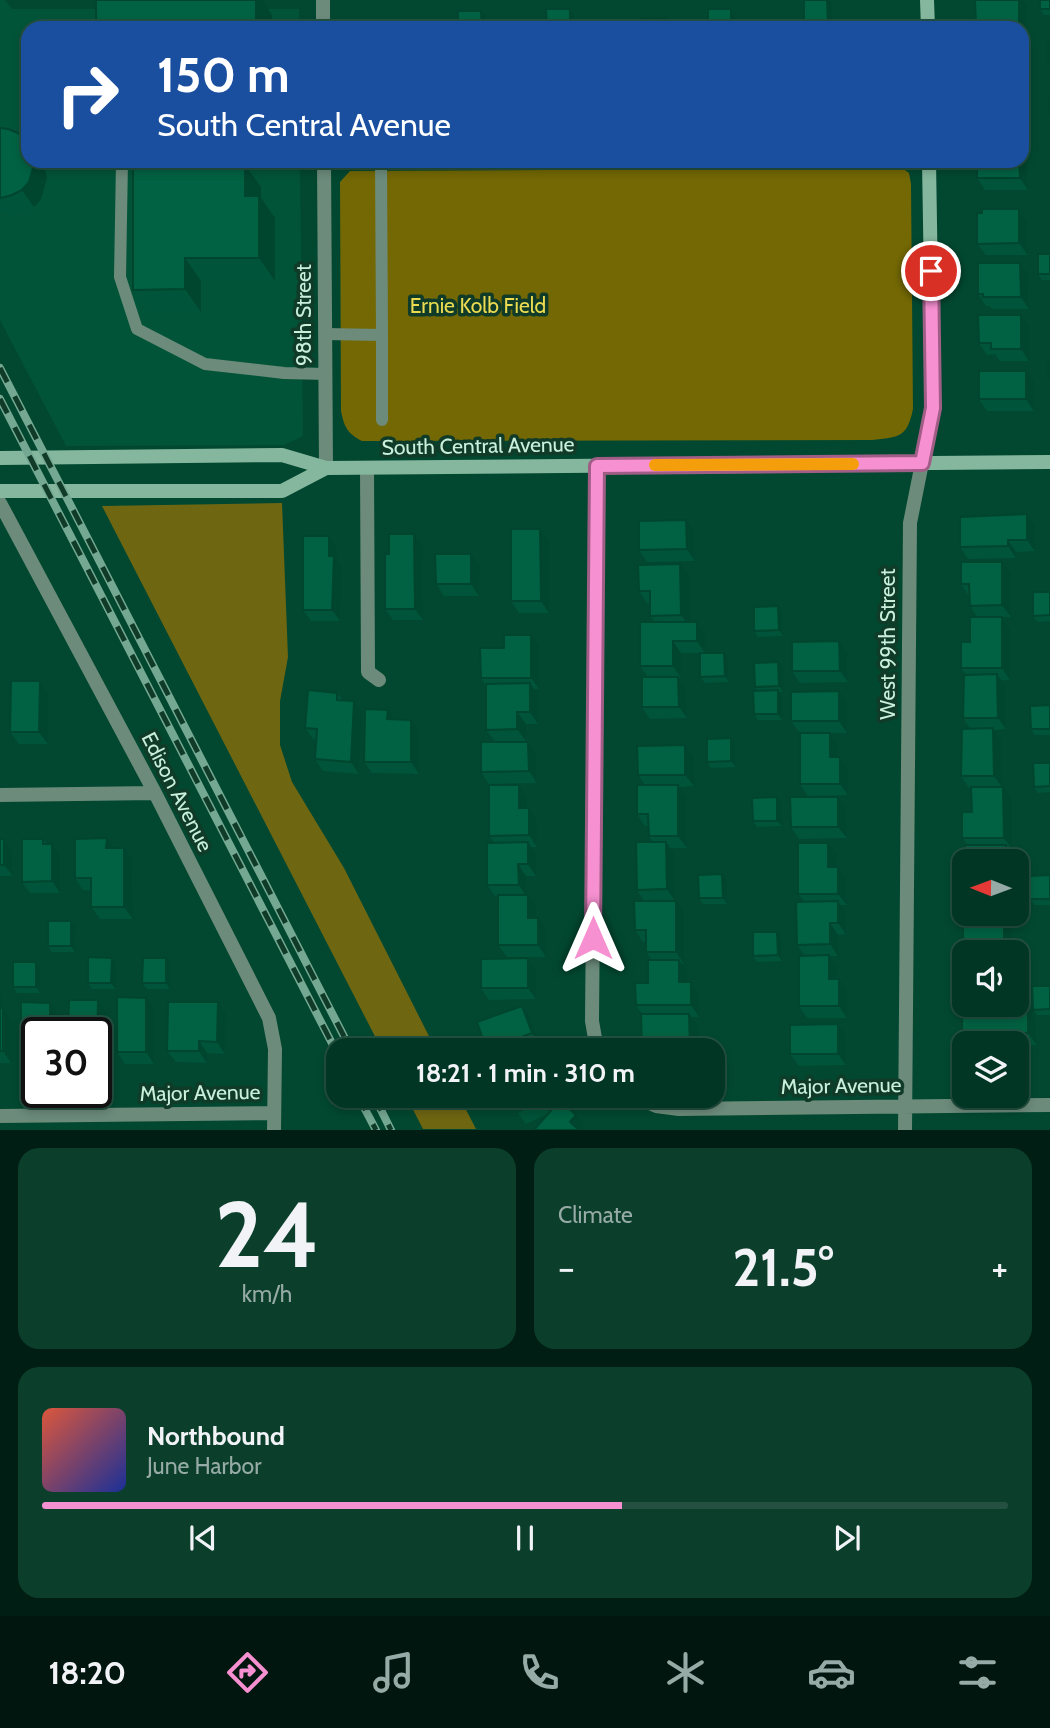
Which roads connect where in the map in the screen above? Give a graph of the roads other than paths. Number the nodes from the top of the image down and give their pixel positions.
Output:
1 (323, 0) edge
2 (927, 0) edge
3 (323, 21) edge
4 (928, 21) edge
5 (122, 168) edge
6 (324, 168) edge
7 (381, 168) edge
8 (929, 168) edge
9 (325, 334) junction
10 (382, 335) junction
11 (326, 374) junction
12 (382, 420) dead end
13 (0, 458) edge
14 (1050, 462) edge
15 (922, 463) junction
16 (597, 466) junction
17 (326, 468) junction
18 (367, 468) junction
19 (0, 491) edge
20 (0, 503) edge
21 (380, 680) dead end
22 (155, 793) junction
23 (0, 794) edge
24 (595, 1038) edge
25 (1050, 1105) edge
26 (905, 1107) junction
27 (673, 1108) edge
28 (274, 1113) junction
29 (0, 1116) edge
30 (274, 1129) edge
31 (905, 1129) edge

1 - 3 street
2 - 4 street
5 - 11 lane
6 - 9 street, 98th Street
7 - 10 lane
8 - 15 street, West 99th Street
9 - 10 lane
9 - 11 street, 98th Street
10 - 12 lane
11 - 17 street, 98th Street
13 - 17 street, South Central Avenue
14 - 15 street, South Central Avenue
15 - 16 street, South Central Avenue
15 - 26 street, West 99th Street
16 - 18 street, South Central Avenue
16 - 24 street
17 - 18 street, South Central Avenue
17 - 19 street, South Central Avenue
18 - 21 street
20 - 22 street, Edison Avenue
22 - 23 street
22 - 28 street, Edison Avenue
25 - 26 street, Major Avenue
26 - 27 street, Major Avenue
26 - 31 street, West 99th Street
28 - 29 street, Major Avenue
28 - 30 street

